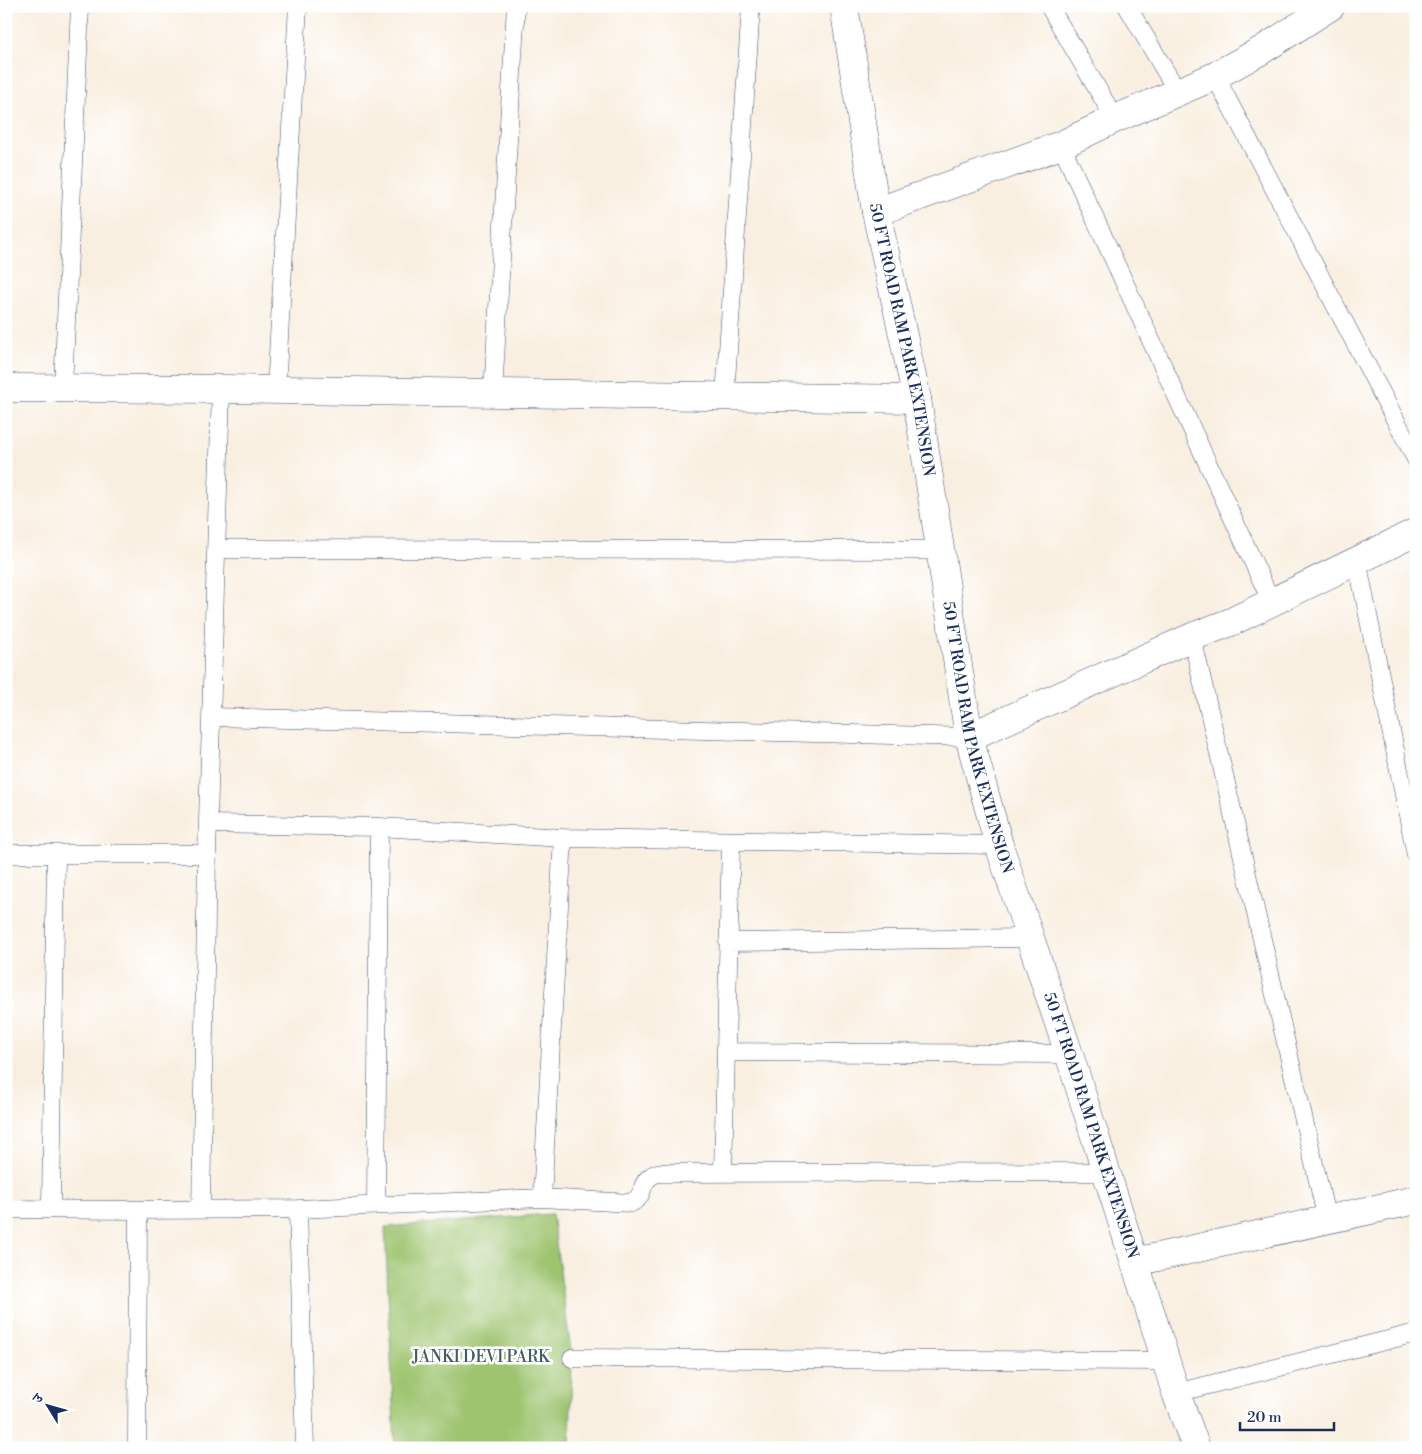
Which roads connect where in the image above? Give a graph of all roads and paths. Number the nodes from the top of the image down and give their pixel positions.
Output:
1 (80, 6) edge
2 (298, 6) edge
3 (516, 6) edge
4 (751, 6) edge
5 (844, 6) edge
6 (1049, 6) edge
7 (1127, 6) edge
8 (1328, 7) edge
9 (1215, 76) junction
10 (1177, 91) junction
11 (1115, 119) junction
12 (1061, 145) junction
13 (876, 212) junction
14 (6, 388) edge
15 (63, 388) junction
16 (221, 389) junction
17 (276, 390) junction
18 (493, 393) junction
19 (724, 396) junction
20 (917, 399) junction
21 (1416, 459) edge
22 (1416, 532) edge
23 (216, 548) junction
24 (940, 550) junction
25 (1357, 560) junction
26 (1272, 603) junction
27 (1192, 637) junction
28 (211, 717) junction
29 (969, 737) junction
30 (208, 824) junction
31 (379, 826) junction
32 (563, 838) junction
33 (731, 841) junction
34 (999, 845) junction
35 (6, 854) edge
36 (56, 854) junction
37 (207, 854) junction
38 (1416, 856) edge
39 (1030, 938) junction
40 (728, 942) junction
41 (726, 1052) junction
42 (1069, 1054) junction
43 (1106, 1172) junction
44 (723, 1173) junction
45 (542, 1198) junction
46 (1416, 1200) edge
47 (376, 1204) junction
48 (51, 1208) junction
49 (6, 1209) edge
50 (201, 1209) junction
51 (298, 1209) junction
52 (138, 1210) junction
53 (1327, 1220) junction
54 (1135, 1262) junction
55 (1416, 1333) edge
56 (572, 1358) dead end
57 (1166, 1361) junction
58 (1176, 1393) junction
59 (137, 1448) edge
60 (305, 1448) edge
61 (1196, 1448) edge

1 - 15 lane
2 - 17 lane
3 - 18 lane
4 - 19 lane
5 - 13 street, 50 FT ROAD RAM PARK EXTENSION
6 - 11 lane
7 - 10 lane
8 - 9 street
9 - 10 street
9 - 21 lane
10 - 11 street
11 - 12 street
12 - 13 street
12 - 26 lane
13 - 20 street, 50 FT ROAD RAM PARK EXTENSION
14 - 15 street
15 - 16 street
16 - 17 street
16 - 23 lane
17 - 18 street
18 - 19 street
19 - 20 street
20 - 24 street, 50 FT ROAD RAM PARK EXTENSION
22 - 25 street
23 - 24 lane
23 - 28 lane
24 - 29 street, 50 FT ROAD RAM PARK EXTENSION
25 - 26 street
25 - 38 lane
26 - 27 street
27 - 29 street
27 - 53 lane
28 - 29 lane
28 - 30 lane
29 - 34 street, 50 FT ROAD RAM PARK EXTENSION
30 - 31 lane
30 - 37 lane
31 - 32 lane
31 - 47 lane
32 - 33 lane
32 - 45 lane
33 - 34 lane
33 - 40 lane
34 - 39 street, 50 FT ROAD RAM PARK EXTENSION
35 - 36 lane
36 - 37 lane
36 - 48 lane
37 - 50 lane
39 - 40 lane
39 - 42 street, 50 FT ROAD RAM PARK EXTENSION
40 - 41 lane
41 - 42 lane
41 - 44 lane
42 - 43 street, 50 FT ROAD RAM PARK EXTENSION
43 - 44 lane
43 - 54 street, 50 FT ROAD RAM PARK EXTENSION
44 - 45 lane
45 - 47 lane
46 - 53 street
47 - 51 lane
48 - 49 lane
48 - 52 lane
50 - 51 lane
50 - 52 lane
51 - 60 lane
52 - 59 lane
53 - 54 street
54 - 57 street, 50 FT ROAD RAM PARK EXTENSION
55 - 58 lane
56 - 57 lane
57 - 58 street, 50 FT ROAD RAM PARK EXTENSION
58 - 61 street, 50 FT ROAD RAM PARK EXTENSION

